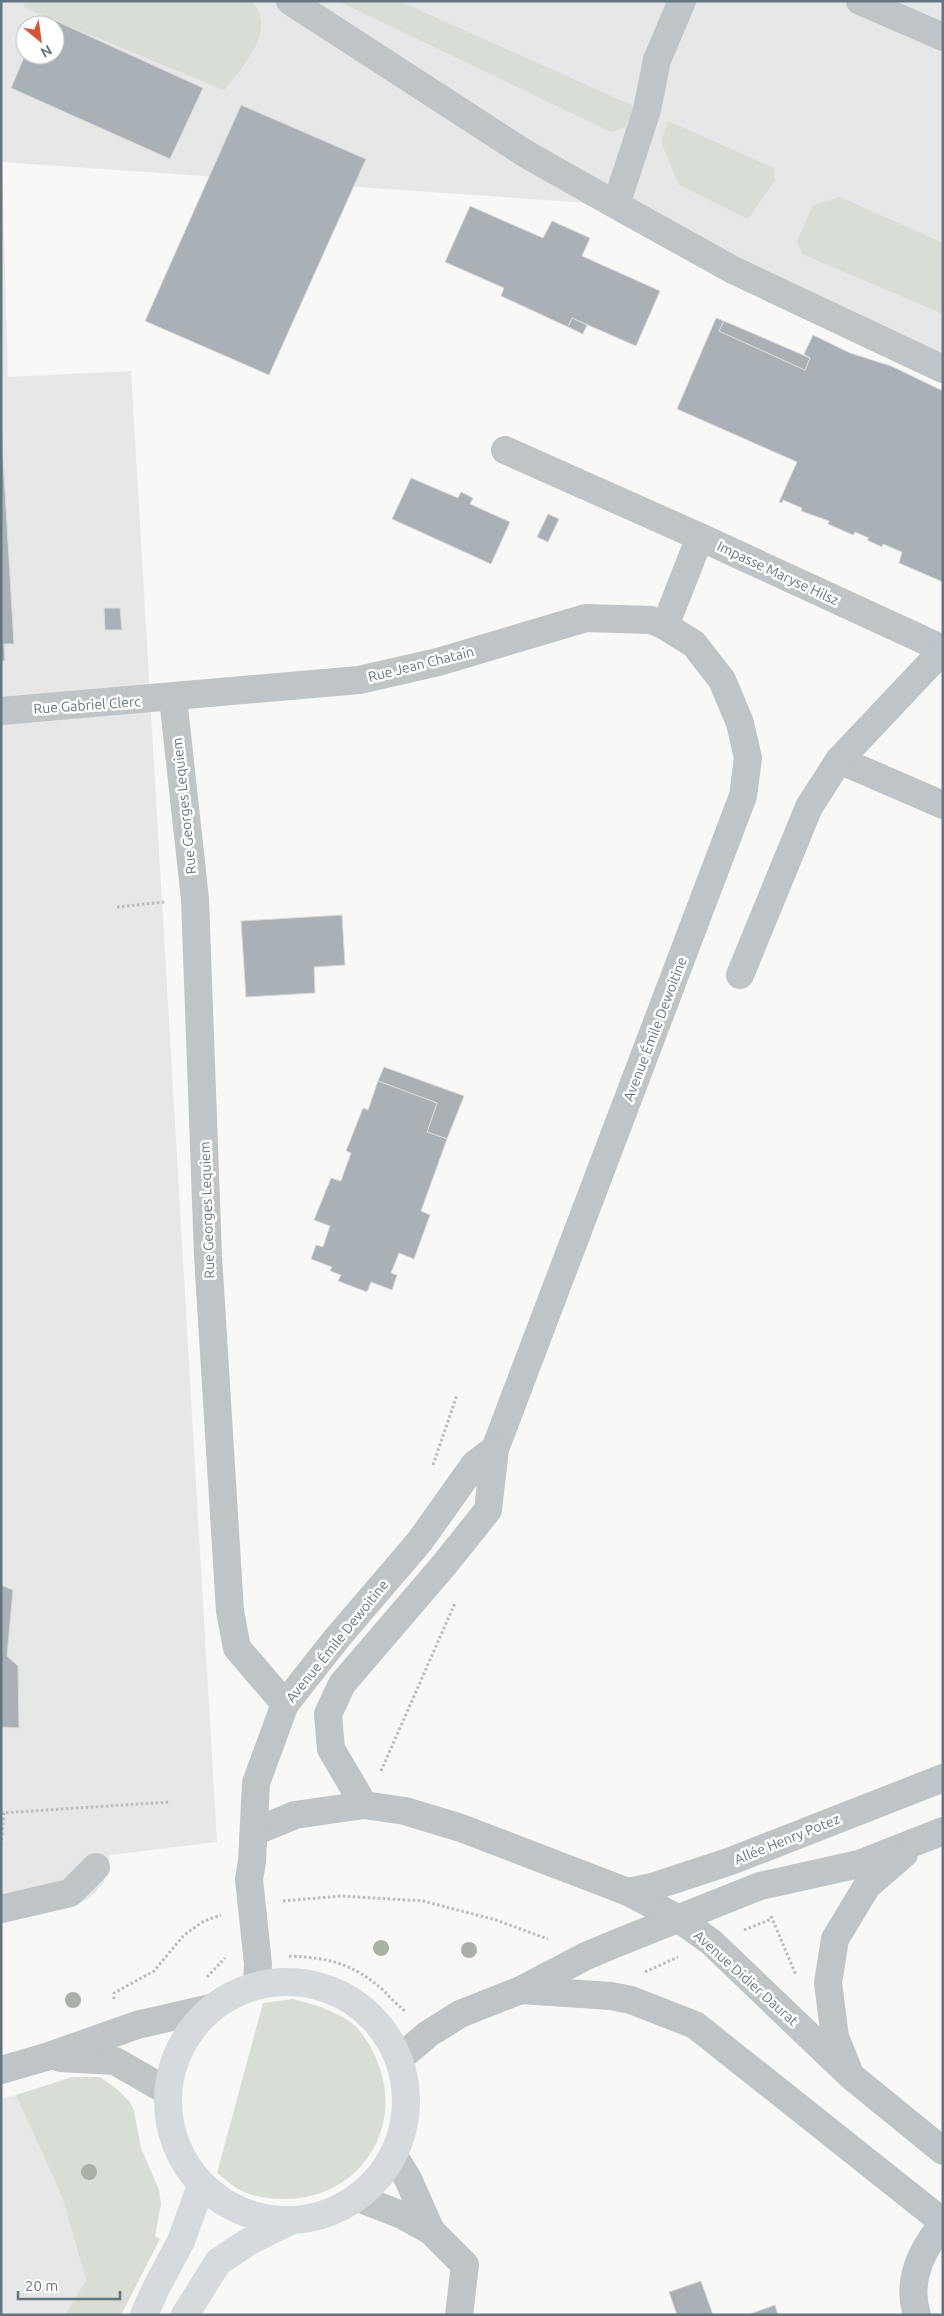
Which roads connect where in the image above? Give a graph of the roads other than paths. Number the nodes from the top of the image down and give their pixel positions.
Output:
1 (290, 1) edge
2 (682, 1) edge
3 (860, 1) edge
4 (943, 37) edge
5 (616, 205) junction
6 (943, 369) edge
7 (505, 450) dead end
8 (700, 536) junction
9 (665, 626) junction
10 (943, 650) edge
11 (173, 698) junction
12 (1, 711) edge
13 (839, 760) junction
14 (943, 805) edge
15 (740, 974) dead end
16 (495, 1449) junction
17 (285, 1704) junction
18 (943, 1778) edge
19 (364, 1805) junction
20 (254, 1832) junction
21 (933, 1835) edge
22 (96, 1867) dead end
23 (628, 1892) junction
24 (1, 1909) edge
25 (679, 1919) junction
26 (257, 1985) junction
27 (521, 1990) junction
28 (211, 2008) junction
29 (46, 2057) junction
30 (400, 2058) junction
31 (1, 2070) edge
32 (851, 2076) junction
33 (167, 2091) junction
34 (943, 2151) edge
35 (394, 2156) junction
36 (201, 2186) junction
37 (358, 2198) junction
38 (288, 2222) junction
39 (943, 2223) edge
40 (431, 2231) junction
41 (144, 2315) edge
42 (185, 2315) edge
43 (459, 2315) edge
44 (917, 2315) edge

1 - 5 street
2 - 5 street
3 - 4 street
5 - 6 street
7 - 8 street
8 - 9 street, Impasse Maryse Hilsz
8 - 10 street, Impasse Maryse Hilsz
9 - 11 street, Rue Jean Chatain
9 - 16 street, Avenue Émile Dewoitine
10 - 13 street
11 - 12 street, Rue Gabriel Clerc
11 - 17 street, Rue Georges Lequiem
13 - 14 street
13 - 15 street
16 - 17 street, Avenue Émile Dewoitine
16 - 19 street, Avenue Émile Dewoitine
17 - 20 street, Avenue Émile Dewoitine
18 - 23 street, Allée Henry Potez
19 - 20 street, Avenue Didier Daurat
19 - 23 street, Avenue Didier Daurat
20 - 26 street, Avenue Émile Dewoitine
21 - 25 street
21 - 32 street
22 - 24 street
23 - 25 street, Avenue Didier Daurat
25 - 27 street
25 - 32 street, Avenue Didier Daurat
26 - 28 main road
26 - 30 main road
27 - 30 street
27 - 39 street
28 - 29 street
28 - 33 main road
29 - 31 street
29 - 33 street
30 - 35 main road
32 - 34 street, Avenue Didier Daurat
33 - 36 main road
35 - 37 main road
35 - 40 street
36 - 38 main road
36 - 41 main road
37 - 38 main road
37 - 40 street
38 - 42 main road
39 - 44 street
40 - 43 street

